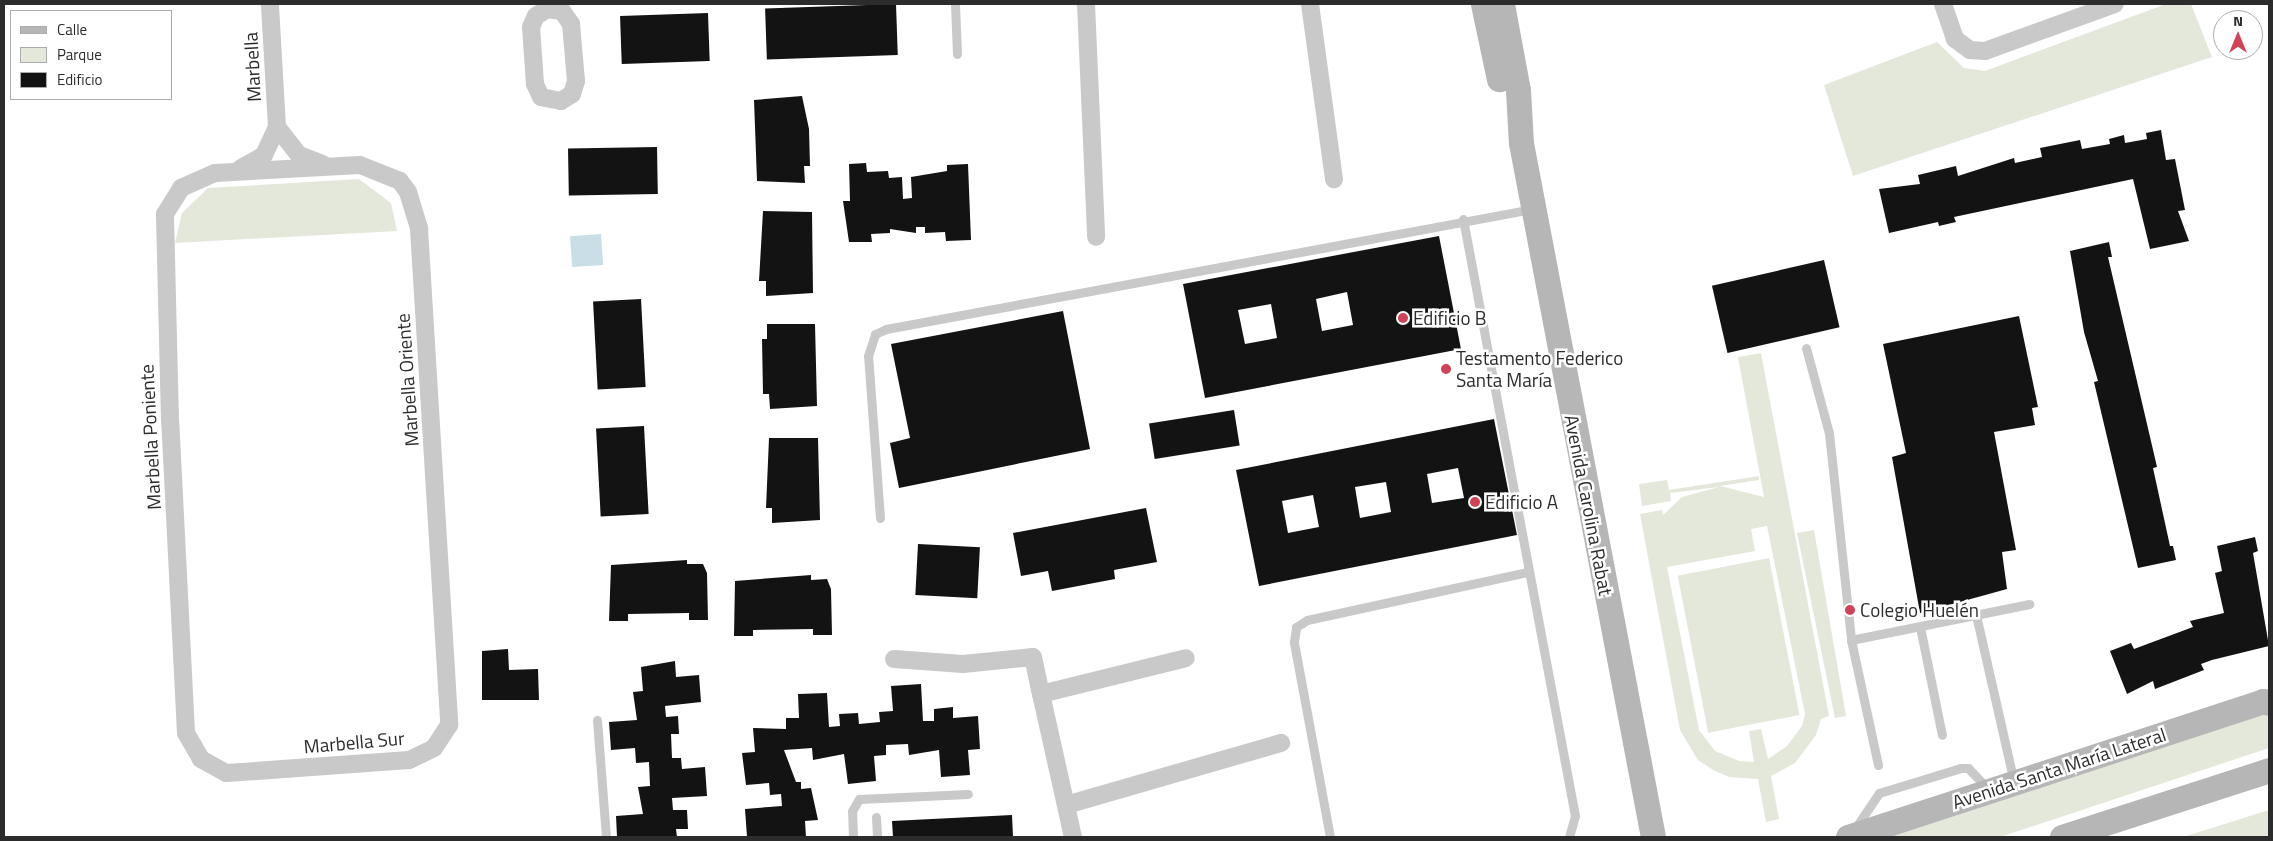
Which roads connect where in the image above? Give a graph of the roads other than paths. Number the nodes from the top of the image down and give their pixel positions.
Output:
1 (270, 4) edge
2 (955, 4) edge
3 (1086, 4) edge
4 (1310, 4) edge
5 (1483, 4) edge
6 (1502, 4) edge
7 (1943, 4) edge
8 (2115, 4) edge
9 (546, 6) edge
10 (957, 54) dead end
11 (277, 127) junction
12 (1521, 143) junction
13 (332, 166) junction
14 (281, 168) joint
15 (236, 170) junction
16 (1334, 179) dead end
17 (1533, 208) junction
18 (1463, 219) junction
19 (1096, 237) dead end
20 (1806, 348) dead end
21 (880, 518) dead end
22 (1528, 572) junction
23 (2029, 604) dead end
24 (1976, 615) junction
25 (1920, 627) junction
26 (1851, 640) junction
27 (1186, 658) dead end
28 (894, 659) dead end
29 (1041, 694) junction
30 (2267, 701) edge
31 (450, 703) joint
32 (597, 720) dead end
33 (1942, 735) dead end
34 (1281, 743) dead end
35 (1878, 766) dead end
36 (2269, 770) edge
37 (226, 773) joint
38 (2014, 785) junction
39 (968, 794) dead end
40 (1066, 805) junction
41 (876, 817) dead end
42 (606, 837) edge
43 (852, 837) edge
44 (877, 837) edge
45 (1074, 837) edge
46 (1330, 837) edge
47 (1569, 837) edge
48 (1653, 837) edge
49 (1849, 837) edge
50 (2062, 837) edge

1 - 11 street, Marbella
2 - 10 lane
3 - 19 street
4 - 16 street
5 - 12 street, Avenida Carolina Rabat
6 - 12 street, Avenida Carolina Rabat
7 - 8 street
9 - 9 street
11 - 13 street
11 - 15 street, Marbella
12 - 17 street, Avenida Carolina Rabat
13 - 14 street, Marbella Oriente
13 - 31 street, Marbella Oriente
14 - 15 street, Marbella Poniente
15 - 37 street, Marbella Poniente
17 - 18 lane
17 - 48 street, Avenida Carolina Rabat
18 - 21 lane
18 - 22 lane
20 - 26 lane
22 - 46 lane
22 - 47 lane
23 - 24 lane
24 - 25 lane
24 - 38 lane
25 - 26 lane
25 - 33 lane
26 - 35 lane
27 - 29 street
28 - 29 street
29 - 40 street
30 - 38 street, Avenida Santa María Lateral
31 - 37 street, Marbella Sur
32 - 42 lane
34 - 40 street
36 - 50 street
38 - 49 street, Avenida Santa María Lateral
39 - 43 lane
40 - 45 street
41 - 44 lane

